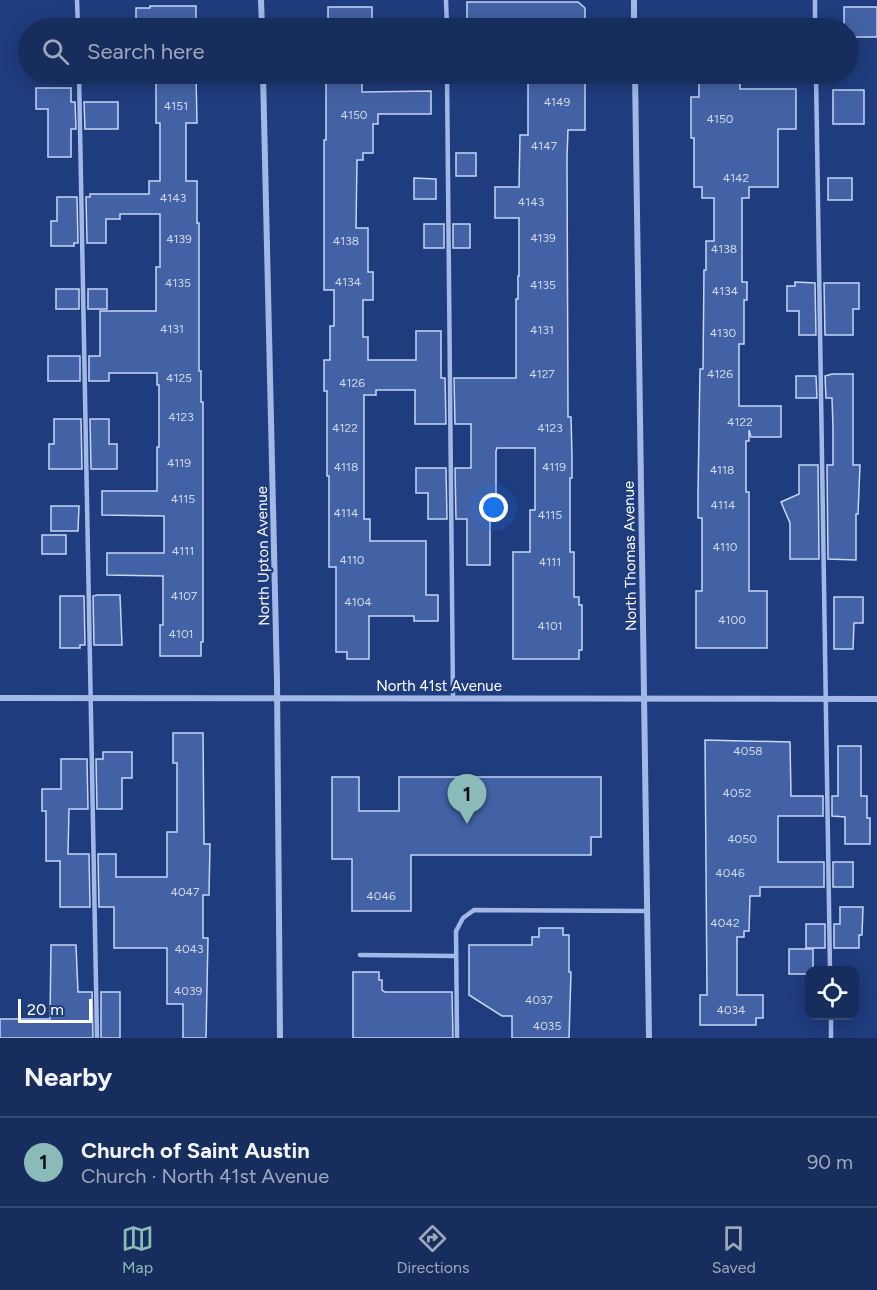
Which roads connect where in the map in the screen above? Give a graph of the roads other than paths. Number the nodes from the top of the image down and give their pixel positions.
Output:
1 (77, 0) edge
2 (261, 0) edge
3 (447, 0) edge
4 (634, 0) edge
5 (815, 0) edge
6 (78, 18) edge
7 (262, 18) edge
8 (447, 18) edge
9 (634, 18) edge
10 (815, 18) edge
11 (79, 84) edge
12 (263, 84) edge
13 (447, 84) edge
14 (635, 84) edge
15 (816, 84) edge
16 (0, 698) edge
17 (92, 698) junction
18 (278, 698) junction
19 (453, 698) junction
20 (644, 698) junction
21 (826, 698) junction
22 (877, 699) edge
23 (647, 911) junction
24 (360, 955) dead end
25 (456, 956) junction
26 (830, 966) edge
27 (831, 1020) edge
28 (97, 1038) edge
29 (280, 1038) edge
30 (457, 1038) edge
31 (649, 1038) edge
32 (831, 1038) edge

1 - 6 lane
2 - 7 street
3 - 8 lane
4 - 9 street
5 - 10 lane
11 - 17 lane
12 - 18 street, North Upton Avenue
13 - 19 lane
14 - 20 street, North Thomas Avenue
15 - 21 lane
16 - 17 street, North 41st Avenue
17 - 18 street, North 41st Avenue
17 - 28 lane
18 - 19 street, North 41st Avenue
18 - 29 street, North Upton Avenue
19 - 20 street, North 41st Avenue
20 - 21 street, North 41st Avenue
20 - 23 street, North Thomas Avenue
21 - 22 street, North 41st Avenue
21 - 26 lane
23 - 25 lane
23 - 31 street, North Thomas Avenue
24 - 25 lane
25 - 30 lane
27 - 32 lane

